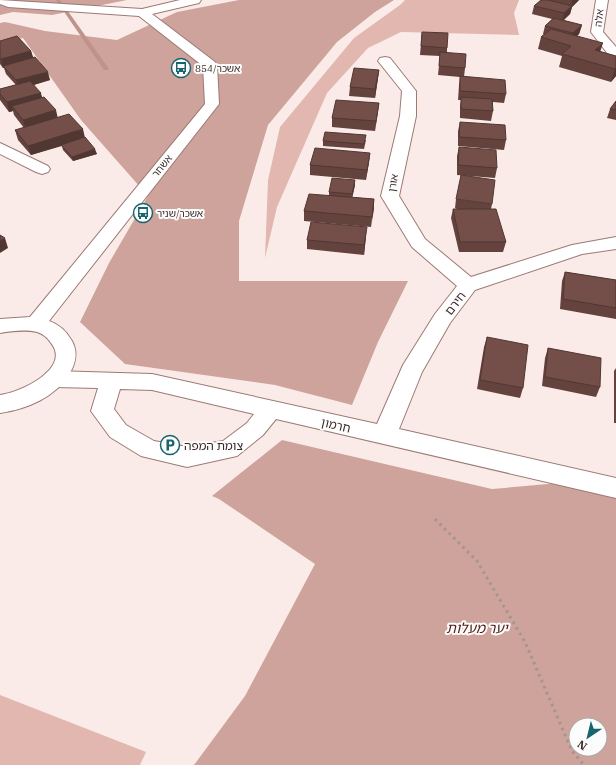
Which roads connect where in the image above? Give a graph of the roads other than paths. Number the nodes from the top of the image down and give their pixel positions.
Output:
1 (0, 0) edge
2 (195, 0) edge
3 (602, 0) edge
4 (142, 13) junction
5 (616, 55) edge
6 (385, 61) dead end
7 (0, 148) edge
8 (42, 169) dead end
9 (616, 243) edge
10 (468, 285) junction
11 (36, 324) junction
12 (1, 326) edge
13 (54, 379) junction
14 (112, 381) junction
15 (23, 399) junction
16 (0, 404) edge
17 (270, 410) junction
18 (0, 418) edge
19 (384, 436) junction
20 (616, 488) edge

1 - 4 street
2 - 4 street
3 - 5 street, אלה
4 - 11 street, אשחר
6 - 10 street, אורן
7 - 8 street
9 - 10 street, חירם
10 - 19 street, חירם
11 - 12 street
11 - 13 street
13 - 14 street, חרמון
13 - 15 street
14 - 17 street, חרמון
14 - 17 street
15 - 16 street
15 - 18 street
17 - 19 street, חרמון
19 - 20 street, חרמון

